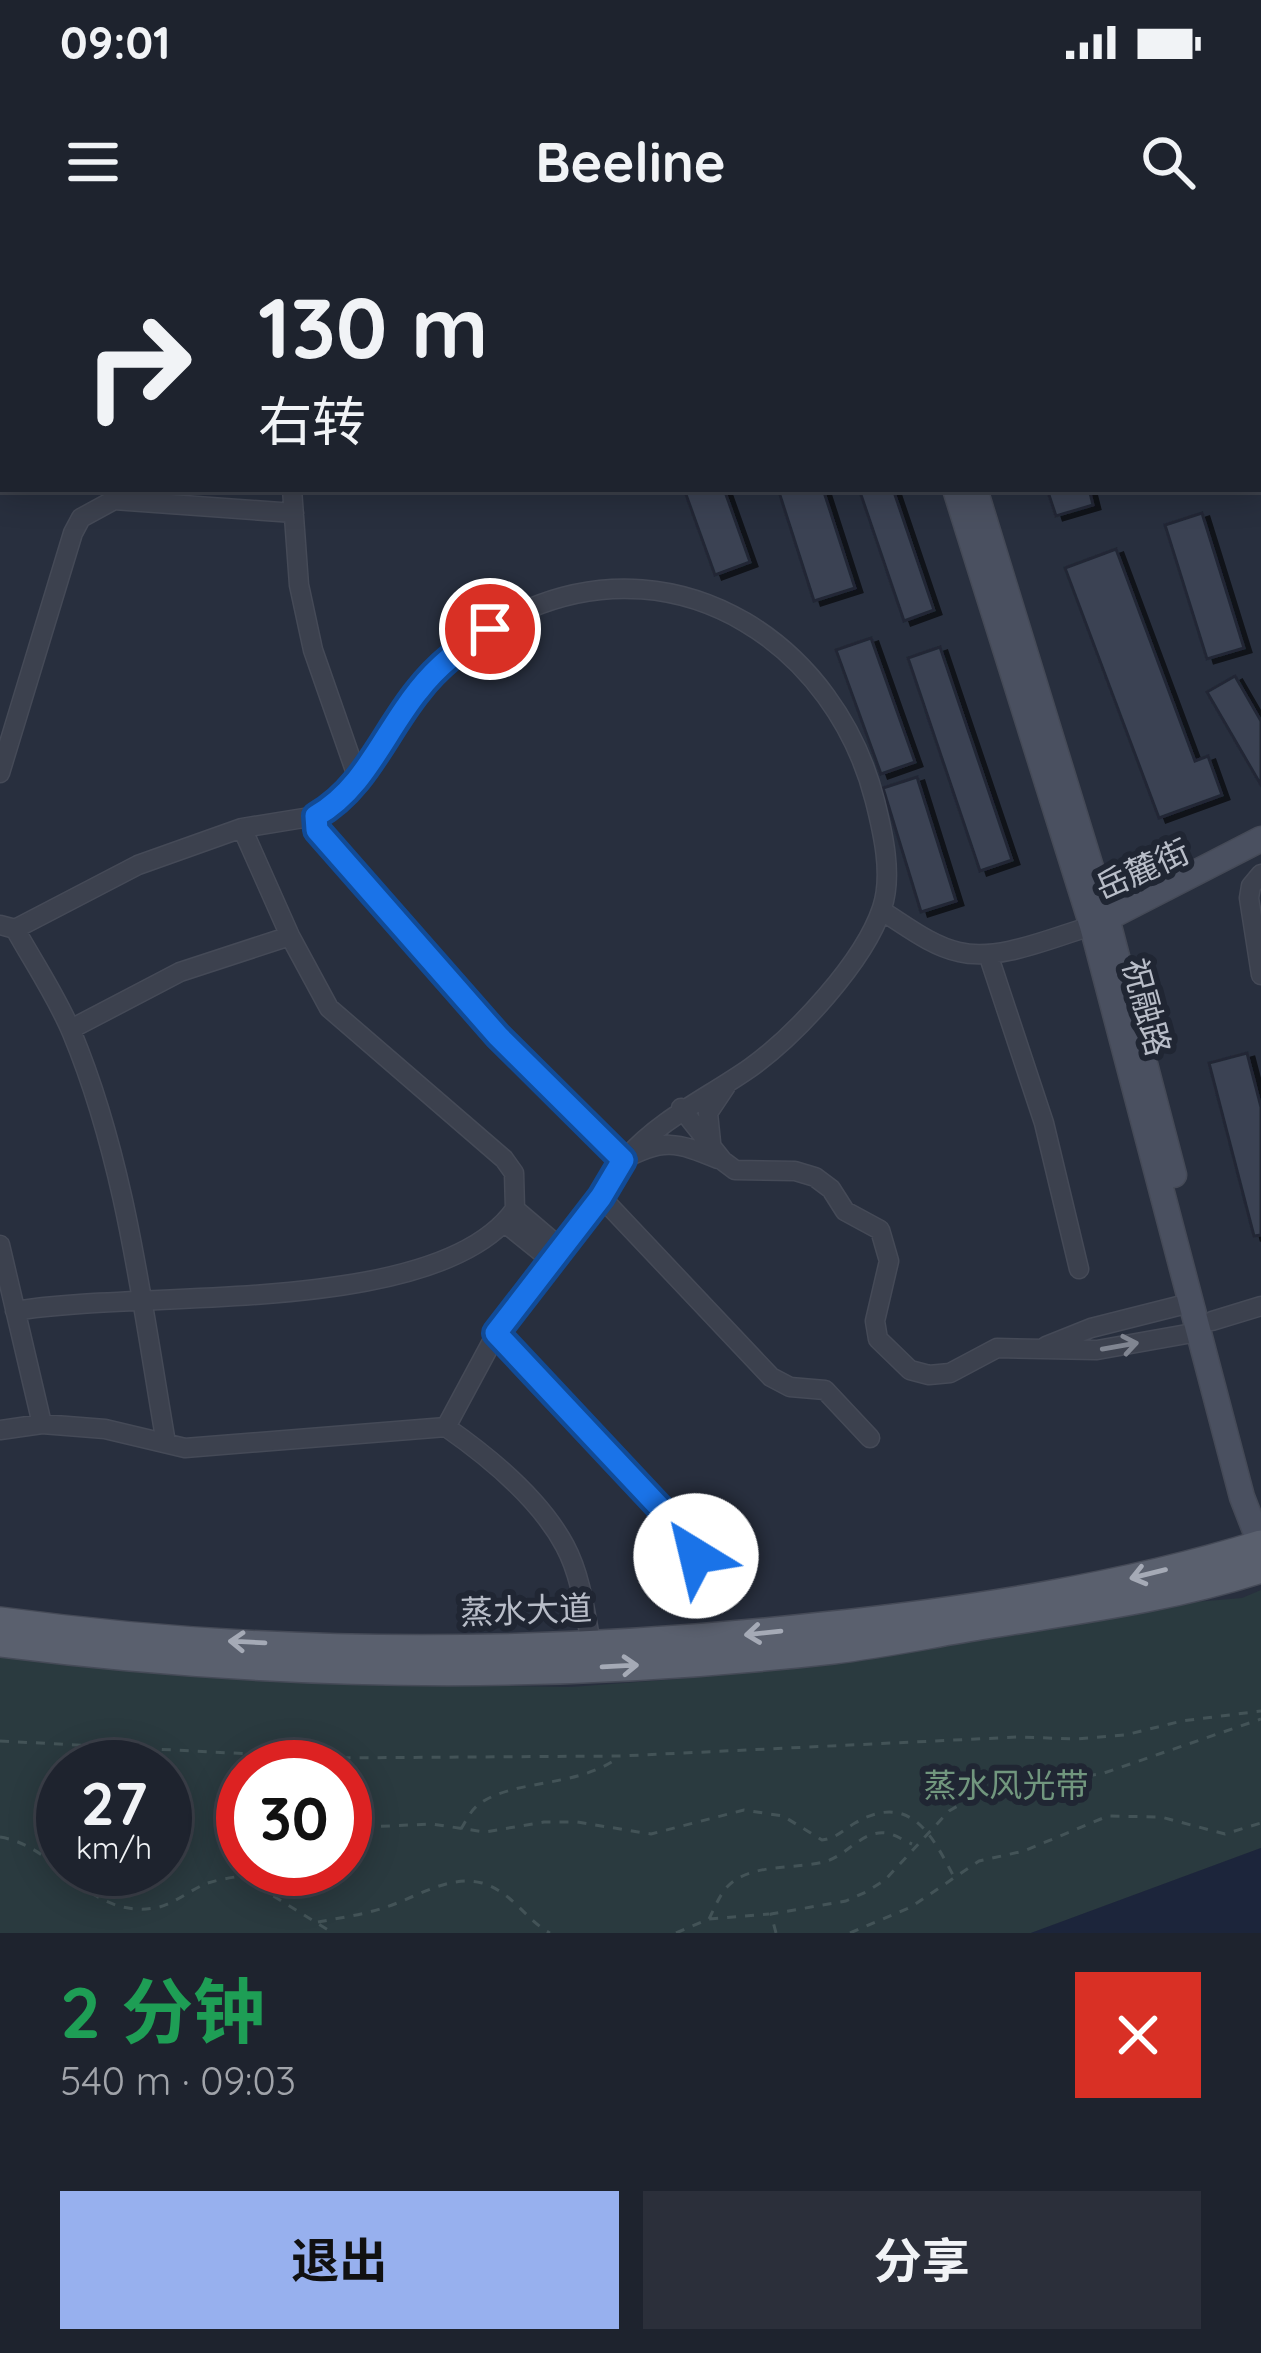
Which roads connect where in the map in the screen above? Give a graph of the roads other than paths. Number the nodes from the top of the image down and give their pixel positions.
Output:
1 (295, 492) edge
2 (956, 492) edge
3 (976, 492) edge
4 (294, 513) junction
5 (0, 772) edge
6 (358, 778) junction
7 (316, 816) junction
8 (242, 828) junction
9 (1261, 839) edge
10 (1261, 850) edge
11 (1261, 874) edge
12 (882, 911) junction
13 (1103, 923) junction
14 (8, 927) edge
15 (290, 936) junction
16 (988, 954) junction
17 (1261, 975) edge
18 (71, 1028) junction
19 (734, 1078) junction
20 (681, 1108) junction
21 (653, 1132) junction
22 (717, 1154) junction
23 (623, 1160) junction
24 (601, 1197) junction
25 (510, 1216) junction
26 (0, 1245) edge
27 (552, 1252) junction
28 (1079, 1269) dead end
29 (1190, 1303) junction
30 (142, 1304) junction
31 (1261, 1306) edge
32 (15, 1311) junction
33 (1205, 1327) junction
34 (496, 1333) junction
35 (1042, 1347) junction
36 (41, 1424) junction
37 (446, 1427) junction
38 (0, 1430) edge
39 (870, 1438) dead end
40 (166, 1443) junction
41 (1261, 1508) edge
42 (681, 1535) dead end
43 (1261, 1545) edge
44 (1261, 1569) edge
45 (0, 1621) edge
46 (0, 1643) edge
47 (591, 1645) junction

1 - 4 street
2 - 13 main road, 祝融路
3 - 13 main road, 祝融路
4 - 5 street
4 - 6 street
6 - 7 street
6 - 12 street
7 - 8 street
7 - 23 street
8 - 14 street
8 - 15 street
9 - 13 main road, 岳麓街
10 - 13 main road, 岳麓街
11 - 17 street
12 - 16 street
12 - 19 street
13 - 16 street
13 - 29 main road, 祝融路
13 - 33 main road, 祝融路
14 - 18 street
15 - 18 street
15 - 25 street
16 - 28 street
18 - 30 street
19 - 20 street
19 - 22 street
20 - 21 street
20 - 22 street
21 - 22 street
21 - 23 street
22 - 23 street
22 - 35 street
23 - 24 street
24 - 27 street
24 - 39 street
25 - 27 street
25 - 30 street
26 - 32 street
27 - 34 street
29 - 33 main road, 祝融路
29 - 35 street
30 - 32 street
30 - 40 street
31 - 33 street
32 - 36 street
35 -> 33 street
33 - 41 main road, 祝融路
33 - 43 main road, 祝融路
34 - 37 street
34 - 42 street
36 - 38 street
36 - 40 street
37 - 40 street
37 - 47 street
43 -> 47 main road, 蒸水大道
46 -> 44 main road, 蒸水大道
47 -> 45 main road, 蒸水大道

